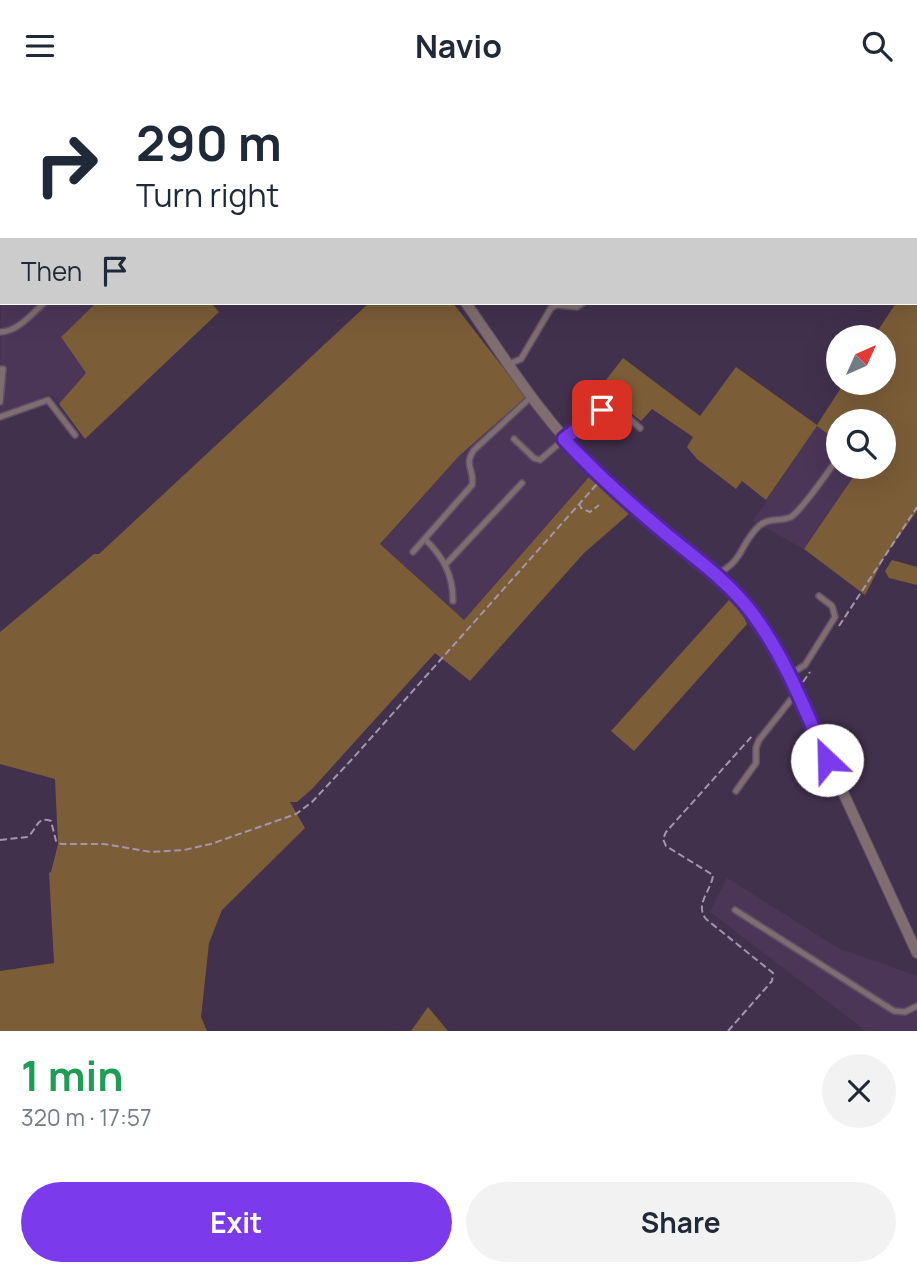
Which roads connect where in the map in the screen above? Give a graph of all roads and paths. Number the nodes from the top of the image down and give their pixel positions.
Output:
1 (42, 305) edge
2 (467, 305) edge
3 (557, 305) edge
4 (557, 305) edge
5 (580, 305) edge
6 (0, 332) edge
7 (509, 364) junction
8 (0, 369) edge
9 (531, 397) junction
10 (0, 402) edge
11 (0, 417) edge
12 (640, 428) dead end
13 (75, 435) dead end
14 (514, 439) dead end
15 (564, 439) junction
16 (826, 474) edge
17 (603, 478) junction
18 (522, 483) dead end
19 (579, 502) junction
20 (599, 505) dead end
21 (917, 507) edge
22 (425, 539) junction
23 (413, 552) dead end
24 (446, 564) junction
25 (716, 574) junction
26 (819, 596) dead end
27 (453, 601) dead end
28 (839, 627) dead end
29 (811, 670) dead end
30 (789, 675) junction
31 (797, 692) junction
32 (759, 728) dead end
33 (736, 791) dead end
34 (0, 839) edge
35 (735, 910) dead end
36 (917, 953) edge
37 (917, 1006) edge
38 (728, 1031) edge

1 - 6 lane
2 - 7 street
3 - 5 lane
4 - 7 lane
7 - 9 street
8 - 10 lane
9 - 15 street
9 - 22 lane
11 - 13 lane
12 - 15 lane
14 - 15 lane
15 - 17 street
16 - 25 lane
17 - 19 path
17 - 25 street
18 - 24 lane
19 - 20 path
19 - 34 path
21 - 28 path
22 - 23 lane
22 - 24 lane
24 - 27 lane
25 - 30 street
26 - 30 lane
29 - 31 path
30 - 31 street
31 - 33 lane
31 - 36 street
32 - 38 path
35 - 37 lane

